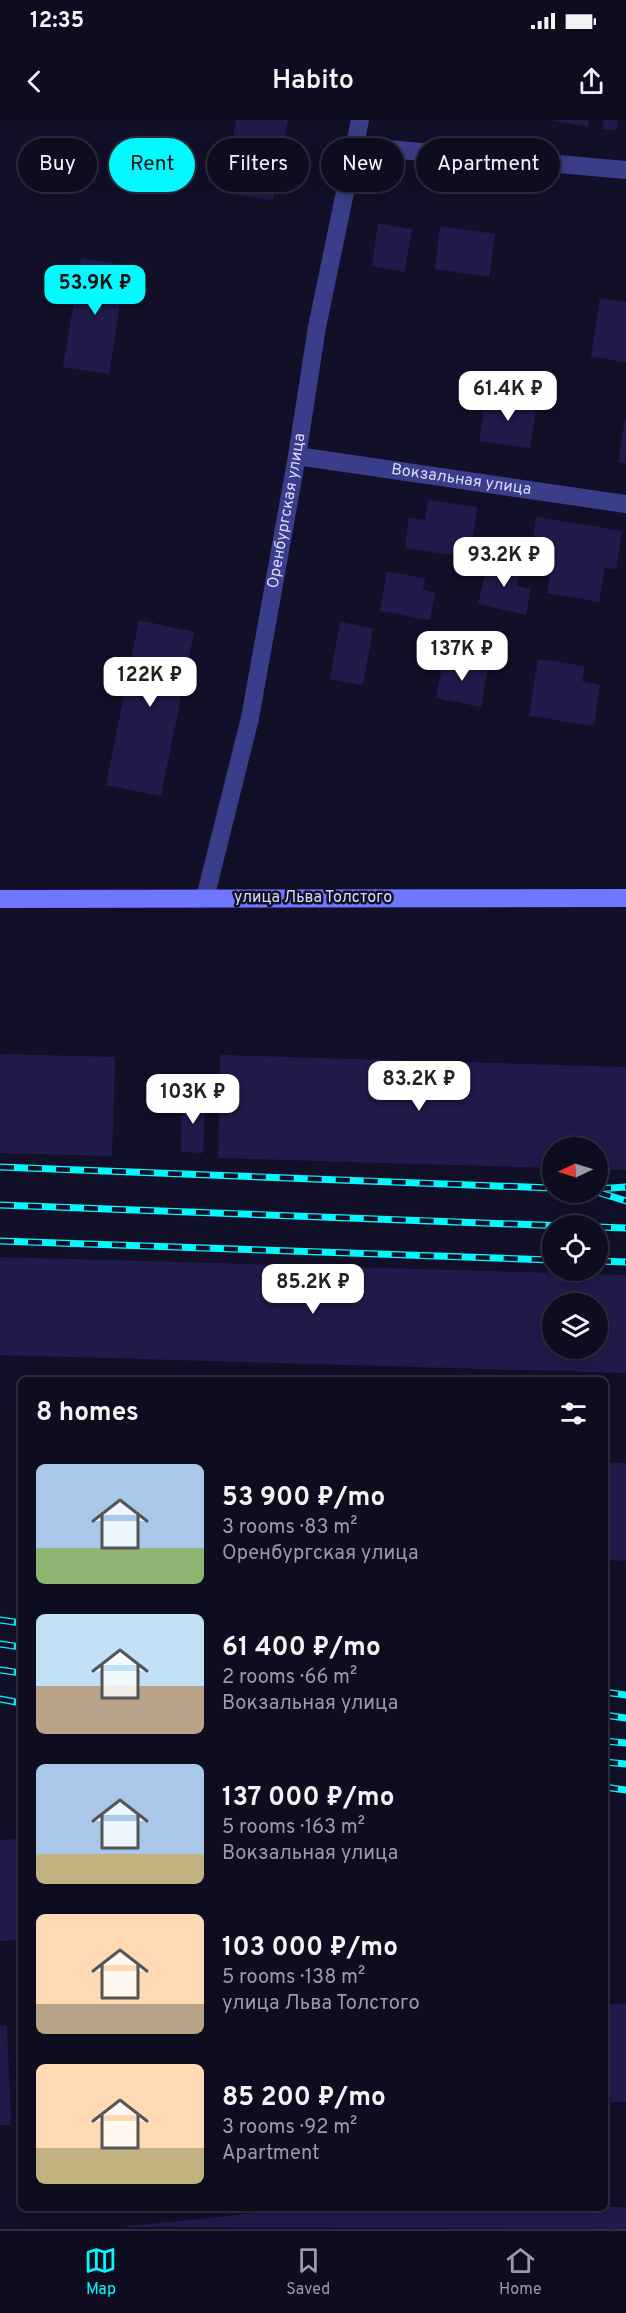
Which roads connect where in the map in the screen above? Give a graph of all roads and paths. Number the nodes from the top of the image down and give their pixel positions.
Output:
1 (360, 120) edge
2 (356, 138) edge
3 (404, 150) edge
4 (626, 170) edge
5 (345, 192) edge
6 (297, 456) junction
7 (626, 504) edge
8 (205, 898) junction
9 (626, 898) edge
10 (0, 899) edge

1 - 2 street, Оренбургская улица
3 - 4 street
5 - 6 street, Оренбургская улица
6 - 7 street, Вокзальная улица
6 - 8 street, Оренбургская улица
8 - 9 street, улица Льва Толстого
8 - 10 street, улица Льва Толстого

